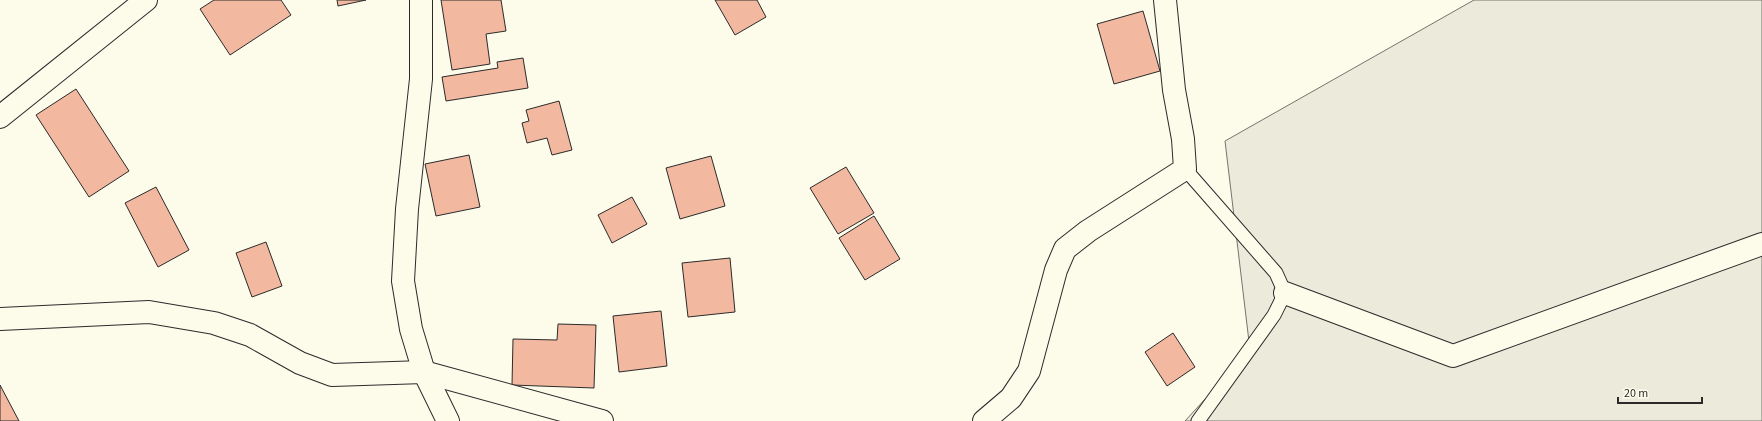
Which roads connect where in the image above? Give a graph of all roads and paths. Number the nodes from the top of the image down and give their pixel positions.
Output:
1 (146, 0) edge
2 (421, 0) edge
3 (1164, 0) edge
4 (0, 117) edge
5 (1185, 169) junction
6 (1762, 244) edge
7 (1285, 293) junction
8 (0, 319) edge
9 (424, 372) junction
10 (448, 421) edge
11 (602, 421) edge
12 (984, 421) edge
13 (1198, 421) edge

1 - 4 street
2 - 9 street
3 - 5 street
5 - 7 lane
5 - 12 street
6 - 7 street
7 - 13 lane
8 - 9 street
9 - 10 street
9 - 11 street

